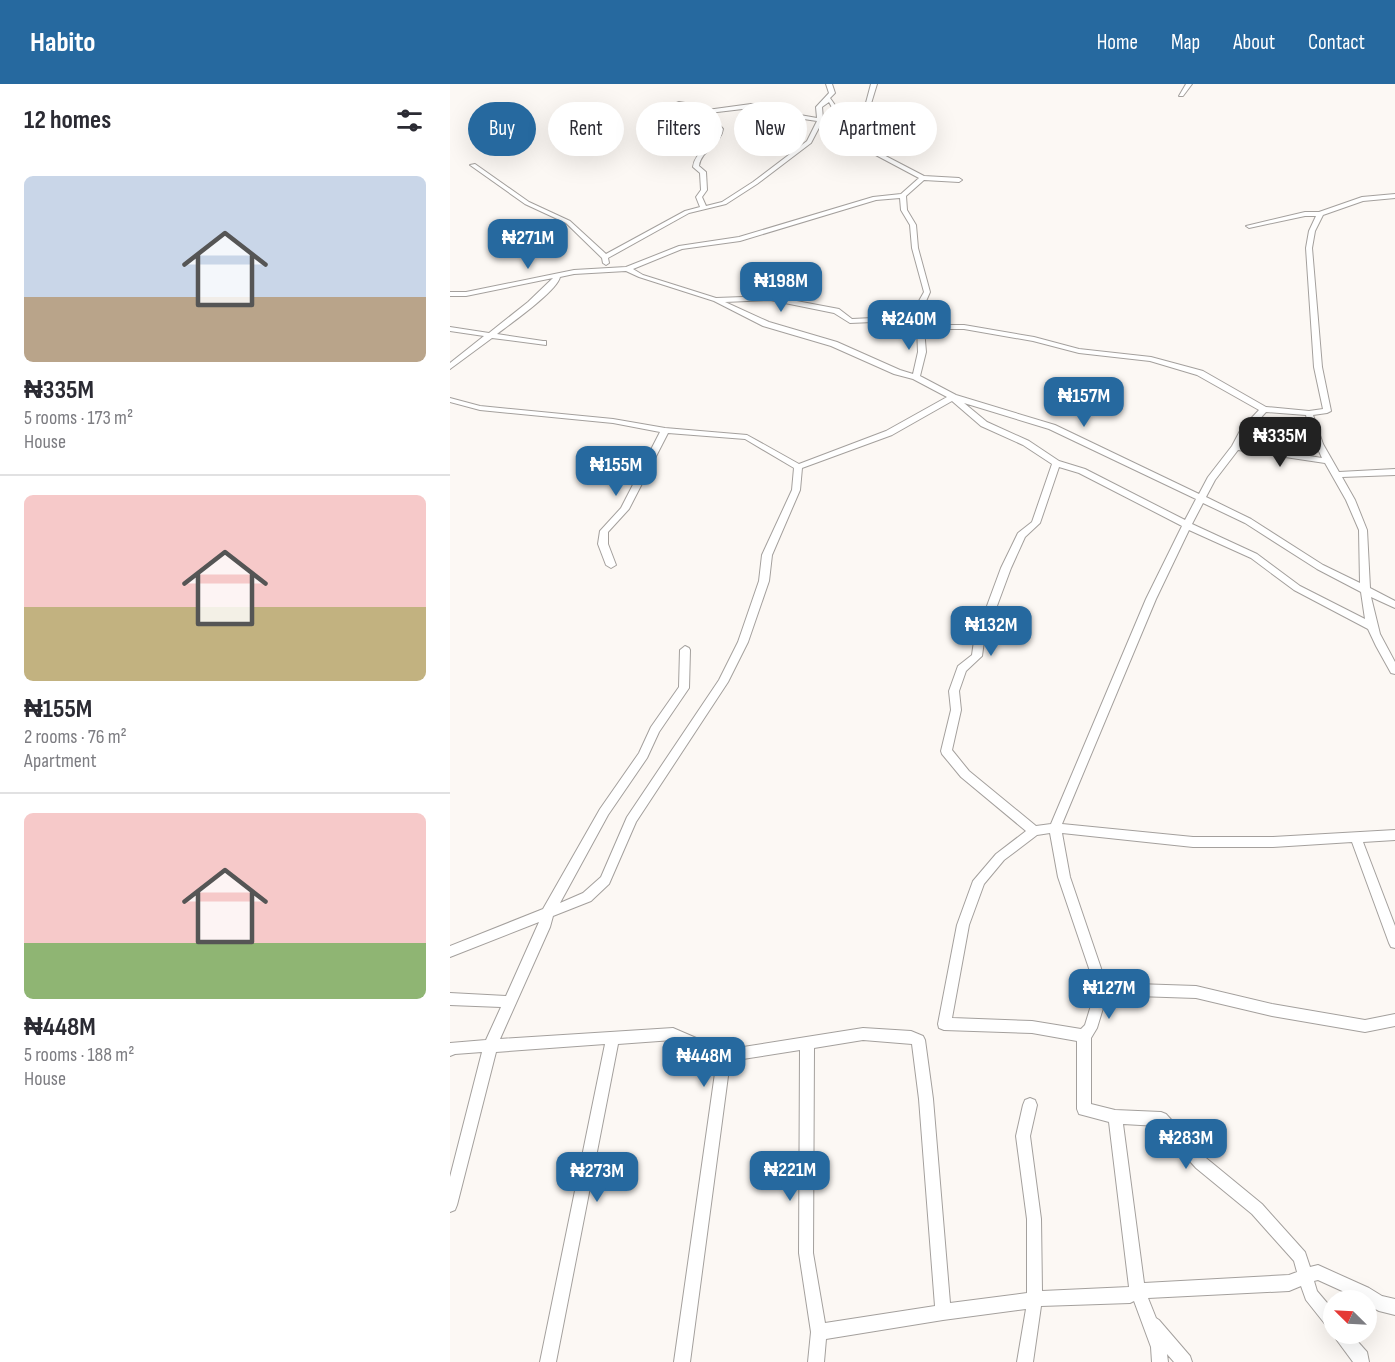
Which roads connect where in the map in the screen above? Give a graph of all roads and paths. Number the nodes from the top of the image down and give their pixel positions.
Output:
1 (829, 84) edge
2 (874, 84) edge
3 (1189, 84) edge
4 (1180, 95) dead end
5 (824, 102) joint
6 (831, 102) edge
7 (868, 102) edge
8 (722, 110) edge
9 (819, 121) edge
10 (819, 123) edge
11 (700, 156) edge
12 (882, 156) edge
13 (473, 165) dead end
14 (923, 178) junction
15 (959, 180) dead end
16 (903, 196) junction
17 (1395, 196) edge
18 (703, 207) junction
19 (1320, 214) junction
20 (1249, 226) dead end
21 (605, 257) junction
22 (608, 269) junction
23 (627, 269) junction
24 (557, 277) junction
25 (450, 294) edge
26 (716, 300) junction
27 (922, 327) junction
28 (450, 329) edge
29 (490, 334) junction
30 (543, 343) dead end
31 (450, 367) edge
32 (916, 376) junction
33 (953, 397) junction
34 (450, 400) edge
35 (1264, 409) junction
36 (1309, 414) junction
37 (665, 430) junction
38 (1236, 447) junction
39 (1326, 461) junction
40 (1056, 463) junction
41 (798, 466) junction
42 (1395, 472) edge
43 (1338, 475) junction
44 (1200, 498) junction
45 (1187, 525) junction
46 (610, 565) dead end
47 (1365, 589) junction
48 (1395, 605) edge
49 (1371, 626) junction
50 (685, 650) dead end
51 (1395, 670) edge
52 (1055, 828) junction
53 (1034, 831) junction
54 (1395, 835) edge
55 (1356, 837) junction
56 (548, 914) junction
57 (1395, 943) edge
58 (450, 952) edge
59 (1102, 989) junction
60 (450, 999) edge
61 (508, 1002) junction
62 (1395, 1020) edge
63 (1084, 1036) junction
64 (613, 1037) junction
65 (807, 1043) junction
66 (490, 1046) junction
67 (450, 1050) edge
68 (724, 1056) junction
69 (1030, 1105) dead end
70 (1115, 1117) junction
71 (450, 1205) edge
72 (1306, 1277) junction
73 (1138, 1291) junction
74 (1035, 1299) junction
75 (1395, 1307) edge
76 (1323, 1310) edge
77 (943, 1312) junction
78 (1148, 1317) junction
79 (819, 1332) junction
80 (1349, 1344) edge
81 (548, 1362) edge
82 (682, 1362) edge
83 (816, 1362) edge
84 (1025, 1362) edge
85 (1160, 1362) edge
86 (1184, 1362) edge
87 (1361, 1362) edge

1 - 5 street
2 - 7 street
3 - 4 street
5 - 6 street
8 - 9 street
10 - 18 street
11 - 18 street
12 - 14 street
13 - 21 street
14 - 15 street
14 - 16 street
16 - 23 street
16 - 27 street
17 - 19 street
18 - 21 street
19 - 20 street
19 - 36 street
21 - 22 street
22 - 23 street
22 - 24 street
23 - 26 street
24 - 25 street
24 - 29 street
26 - 27 street
26 - 32 street
27 - 32 street
27 - 35 street
28 - 29 street
29 - 30 street
29 - 31 street
32 - 33 street
33 - 40 street
33 - 41 street
33 - 44 street
34 - 37 street
35 - 36 street
35 - 38 street
36 - 39 street
37 - 41 street
37 - 46 street
38 - 39 street
38 - 44 street
39 - 43 street
40 - 45 street
40 - 53 street
41 - 56 street
42 - 43 street
43 - 47 street
44 - 45 street
44 - 47 street
45 - 49 street
45 - 52 street
47 - 48 street
47 - 49 street
49 - 51 street
50 - 56 street
52 - 53 street
52 - 55 street
52 - 59 street
53 - 63 street
54 - 55 street
55 - 57 street
56 - 58 street
56 - 61 street
59 - 62 street
59 - 63 street
60 - 61 street
61 - 66 street
63 - 70 street
64 - 66 street
64 - 68 street
64 - 81 street
65 - 68 street
65 - 77 street
65 - 79 street
66 - 67 street
66 - 71 street
68 - 82 street
69 - 74 street
70 - 72 street
70 - 73 street
72 - 73 street
72 - 75 street
72 - 76 street
73 - 74 street
73 - 78 street
74 - 77 street
74 - 84 street
77 - 79 street
78 - 85 street
78 - 86 street
79 - 83 street
80 - 87 street

